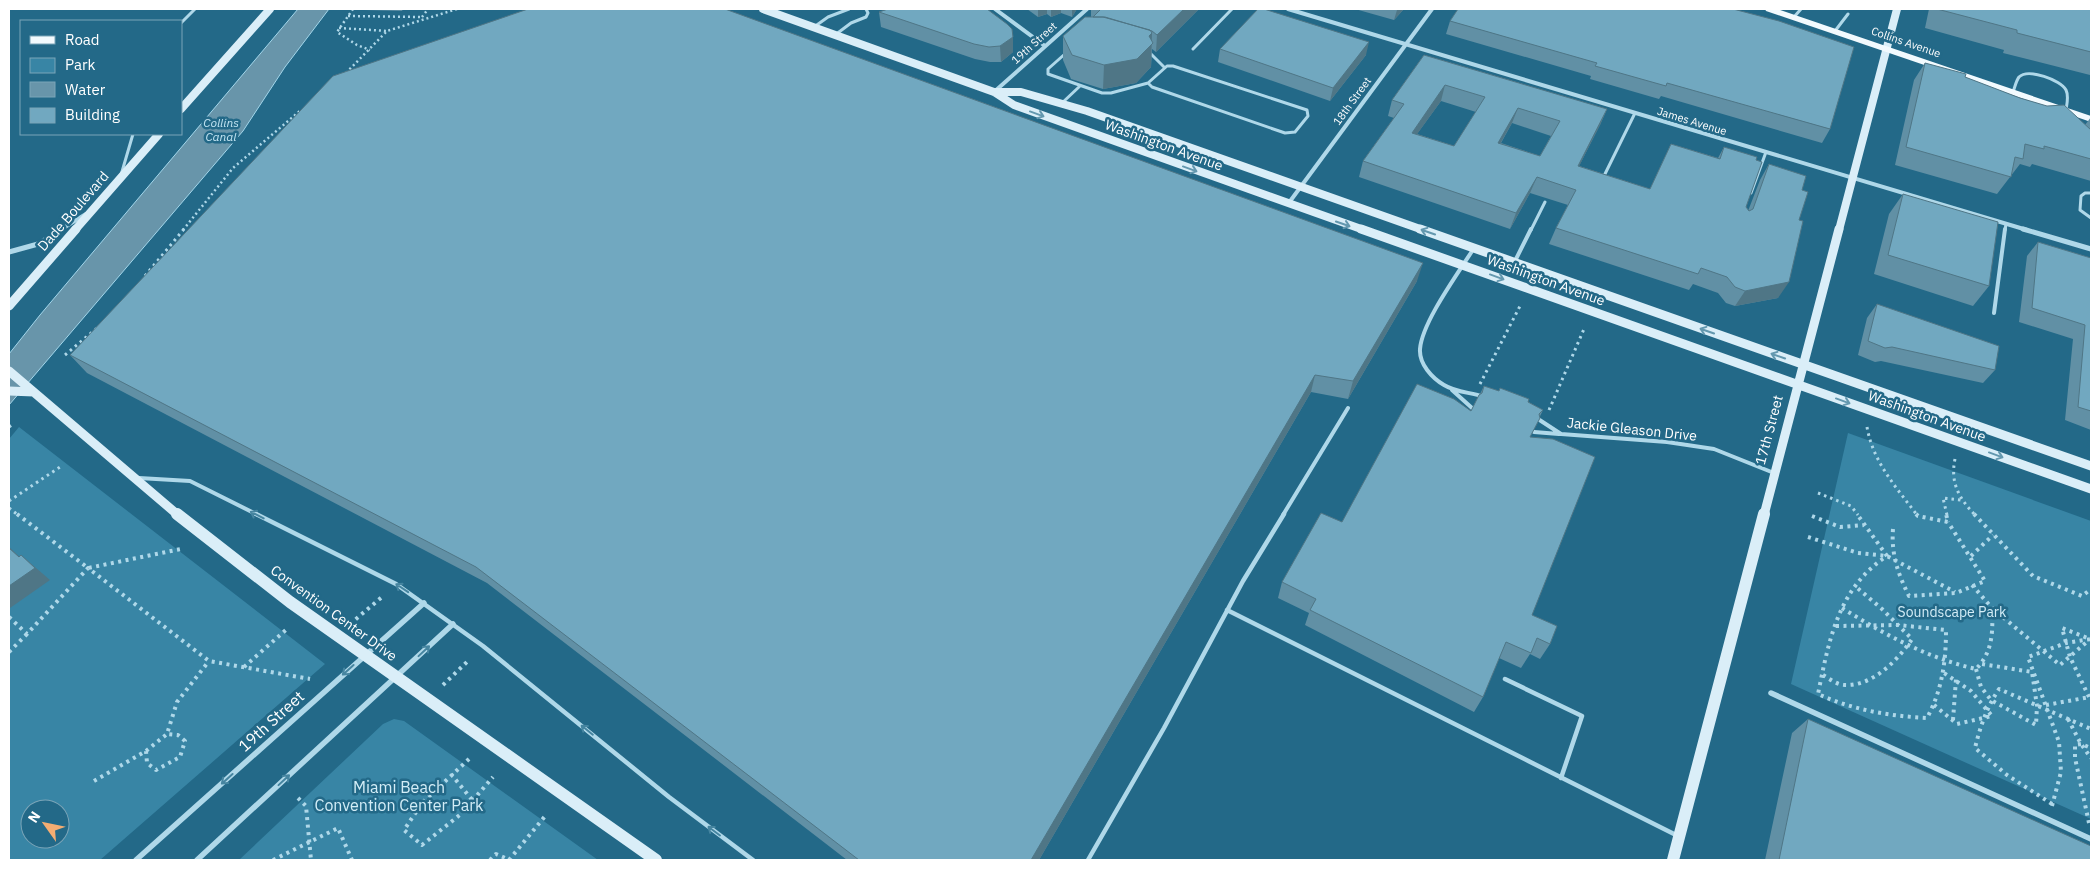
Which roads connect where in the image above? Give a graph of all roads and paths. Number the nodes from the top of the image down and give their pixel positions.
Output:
1 (195, 9) edge
2 (270, 9) edge
3 (353, 9) edge
4 (428, 9) edge
5 (457, 9) edge
6 (763, 9) edge
7 (849, 9) edge
8 (866, 9) edge
9 (996, 9) edge
10 (1087, 9) edge
11 (1232, 9) edge
12 (1288, 9) edge
13 (1432, 9) edge
14 (1801, 9) edge
15 (1897, 9) edge
16 (1774, 10) edge
17 (1848, 14) dead end
18 (348, 16) junction
19 (422, 17) junction
20 (1794, 17) junction
21 (182, 22) edge
22 (419, 22) junction
23 (814, 27) junction
24 (338, 28) junction
25 (1062, 30) junction
26 (387, 31) junction
27 (1835, 31) junction
28 (1068, 32) edge
29 (835, 35) junction
30 (1405, 44) junction
31 (1046, 46) junction
32 (1141, 48) edge
33 (1193, 49) dead end
34 (1886, 49) junction
35 (370, 50) junction
36 (1067, 52) edge
37 (1164, 67) junction
38 (345, 74) edge
39 (1148, 83) junction
40 (1080, 86) junction
41 (994, 92) junction
42 (2013, 92) junction
43 (1062, 104) junction
44 (307, 105) edge
45 (182, 108) edge
46 (2066, 110) junction
47 (1635, 113) junction
48 (2091, 117) edge
49 (133, 135) edge
50 (158, 135) edge
51 (1766, 152) junction
52 (120, 178) junction
53 (1852, 178) junction
54 (1600, 184) edge
55 (1300, 187) junction
56 (2091, 193) edge
57 (1749, 198) edge
58 (1546, 202) dead end
59 (1288, 204) junction
60 (91, 211) junction
61 (2091, 218) edge
62 (2006, 224) junction
63 (1474, 248) junction
64 (2091, 249) edge
65 (9, 252) edge
66 (1514, 263) junction
67 (1464, 265) junction
68 (142, 280) edge
69 (9, 306) edge
70 (1520, 306) dead end
71 (1994, 313) dead end
72 (103, 323) edge
73 (1584, 329) dead end
74 (65, 355) dead end
75 (1802, 364) junction
76 (9, 371) edge
77 (1480, 384) dead end
78 (1797, 384) junction
79 (29, 390) junction
80 (1452, 390) junction
81 (9, 391) edge
82 (1488, 398) edge
83 (1348, 408) dead end
84 (1472, 408) edge
85 (1549, 411) dead end
86 (1530, 415) edge
87 (1867, 426) dead end
88 (1534, 432) edge
89 (1561, 434) junction
90 (1955, 458) dead end
91 (2091, 466) edge
92 (60, 467) dead end
93 (1774, 473) junction
94 (134, 478) junction
95 (2091, 489) edge
96 (1818, 493) dead end
97 (1961, 500) junction
98 (9, 501) edge
99 (9, 508) edge
100 (1812, 516) dead end
101 (1948, 522) junction
102 (1865, 525) junction
103 (1893, 530) dead end
104 (1993, 535) junction
105 (1808, 537) dead end
106 (181, 549) dead end
107 (1887, 556) junction
108 (1971, 556) junction
109 (1894, 561) junction
110 (88, 568) junction
111 (1972, 585) junction
112 (1854, 586) junction
113 (2091, 589) edge
114 (1956, 593) junction
115 (382, 597) dead end
116 (424, 603) junction
117 (1842, 608) junction
118 (1992, 608) junction
119 (1227, 610) junction
120 (9, 617) edge
121 (350, 624) dead end
122 (453, 624) junction
123 (1867, 624) junction
124 (1898, 624) junction
125 (1836, 626) junction
126 (288, 628) dead end
127 (27, 634) junction
128 (2091, 639) edge
129 (2066, 643) junction
130 (1909, 645) junction
131 (2041, 651) junction
132 (9, 652) edge
133 (365, 655) junction
134 (2070, 657) junction
135 (470, 658) dead end
136 (1946, 660) junction
137 (209, 661) junction
138 (1982, 664) junction
139 (244, 667) junction
140 (1976, 668) junction
141 (2032, 672) junction
142 (1944, 673) junction
143 (1823, 675) junction
144 (396, 677) junction
145 (1505, 678) dead end
146 (310, 679) dead end
147 (1956, 679) junction
148 (443, 685) dead end
149 (1771, 693) dead end
150 (2090, 697) edge
151 (1991, 700) junction
152 (1934, 705) junction
153 (2037, 706) junction
154 (1987, 707) junction
155 (2046, 707) junction
156 (1982, 719) junction
157 (2068, 719) junction
158 (1953, 721) junction
159 (2091, 729) edge
160 (167, 734) junction
161 (2081, 744) junction
162 (2091, 748) edge
163 (146, 751) junction
164 (2091, 758) edge
165 (469, 759) dead end
166 (451, 774) junction
167 (493, 777) dead end
168 (1561, 778) junction
169 (94, 781) dead end
170 (298, 798) dead end
171 (473, 802) junction
172 (2052, 804) junction
173 (546, 815) dead end
174 (2047, 819) junction
175 (2089, 825) dead end
176 (1679, 836) junction
177 (2091, 839) edge
178 (308, 841) junction
179 (136, 860) edge
180 (197, 860) edge
181 (273, 860) edge
182 (311, 860) edge
183 (352, 860) edge
184 (490, 860) edge
185 (510, 860) edge
186 (656, 860) edge
187 (753, 860) edge
188 (1088, 860) edge
189 (1673, 860) edge

1 - 21 lane
2 - 45 main road
3 - 18 path
4 - 19 path
5 - 22 path
6 - 23 main road, Washington Avenue
7 - 23 lane
8 - 29 lane
9 - 31 street
10 - 25 street, 19th Street
11 - 33 lane
12 - 30 street, James Avenue
13 - 30 street, 18th Street
14 - 20 lane
15 - 34 main road, 17th Street
16 - 20 main road, Collins Avenue
17 - 27 lane
18 - 19 path
18 - 24 path
19 - 22 path
20 - 27 main road, Collins Avenue
22 - 26 path
23 - 29 main road, Washington Avenue
24 - 26 path
24 - 35 path
25 - 28 lane
25 - 31 street, 19th Street
26 - 35 path
27 - 34 main road, Collins Avenue
29 - 41 main road, Washington Avenue
30 - 47 street, James Avenue
30 - 55 street, 18th Street
31 - 41 street, 19th Street
32 - 37 lane
34 - 42 main road, Collins Avenue
34 - 53 main road, 17th Street
35 - 38 path
36 - 40 lane
37 - 39 lane
37 - 39 lane
39 - 40 lane
40 - 43 lane
41 - 43 main road, Washington Avenue
41 -> 59 main road, Washington Avenue
42 - 46 main road, Collins Avenue
42 - 46 lane
43 - 55 main road, Washington Avenue
44 - 68 path
46 - 48 main road, Collins Avenue
47 - 51 street, James Avenue
47 - 54 lane
49 - 52 lane
50 - 52 main road, Dade Boulevard
51 - 53 street, James Avenue
51 - 57 lane
52 - 60 main road, Dade Boulevard
53 - 62 street, James Avenue
53 - 75 main road, 17th Street
55 - 59 street, 18th Street
63 -> 55 main road, Washington Avenue
56 - 61 lane
58 - 66 lane
59 -> 67 main road, Washington Avenue
60 - 65 street
60 - 69 main road, Dade Boulevard
62 - 64 street, James Avenue
62 - 71 lane
63 - 66 main road, Washington Avenue
63 - 67 lane
75 -> 66 main road, Washington Avenue
67 -> 78 main road, Washington Avenue
67 - 80 lane
70 - 77 path
72 - 74 path
73 - 85 path
75 - 78 main road, 17th Street
75 - 91 main road, Washington Avenue
76 - 79 main road, Convention Center Drive
78 - 93 main road, 17th Street
78 -> 95 main road, Washington Avenue
79 - 81 main road
79 - 94 main road, Convention Center Drive
80 - 82 lane
80 - 84 lane
83 - 119 lane
86 - 89 lane, Jackie Gleason Drive
87 - 101 path
88 - 89 lane
89 - 93 lane, Jackie Gleason Drive
90 - 97 path
92 - 98 path
93 - 176 main road, 17th Street
116 -> 94 lane
94 - 133 main road, Convention Center Drive
96 - 102 path
97 - 101 path
97 - 104 path
99 - 110 path
100 - 102 path
101 - 108 path
102 - 107 path
103 - 109 path
104 - 108 path
104 - 113 path
105 - 107 path
106 - 110 path
107 - 109 path
107 - 112 path
108 - 111 path
109 - 114 path
109 - 114 path
110 - 127 path
110 - 137 path
111 - 114 path
111 - 118 path
112 - 117 path
112 - 124 path
115 - 121 path
116 - 122 lane
116 - 133 street, 19th Street
117 - 123 path
117 - 125 path
118 - 131 path
118 - 138 path
119 - 168 lane
119 - 188 lane
120 - 127 path
144 -> 122 street
187 -> 122 lane
123 - 124 path
123 - 125 path
123 - 130 path
124 - 130 path
124 - 136 path
125 - 143 path
126 - 139 path
127 - 132 path
128 - 129 path
128 - 129 path
128 - 134 path
129 - 131 path
129 - 134 path
130 - 136 path
130 - 143 path
131 - 134 path
131 - 141 path
133 - 144 main road, Convention Center Drive
133 -> 179 street, 19th Street
134 - 150 path
135 - 148 path
136 - 140 path
136 - 142 path
137 - 139 path
137 - 160 path
138 - 140 path
138 - 141 path
139 - 146 path
140 - 151 path
141 - 153 path
141 - 155 path
142 - 147 path
142 - 152 path
143 - 152 path
180 -> 144 street
144 - 186 main road, Convention Center Drive
145 - 168 lane
147 - 154 path
147 - 158 path
149 - 174 street
150 - 155 path
151 - 153 path
151 - 153 path
151 - 154 path
152 - 158 path
153 - 155 path
154 - 156 path
154 - 156 path
155 - 157 path
155 - 172 path
156 - 158 path
156 - 172 path
157 - 159 path
157 - 161 path
160 - 163 path
160 - 163 path
161 - 162 path
161 - 164 path
161 - 175 path
163 - 169 path
165 - 166 path
166 - 171 path
166 - 171 path
167 - 171 path
168 - 176 lane
170 - 178 path
172 - 174 path
173 - 185 path
174 - 177 street
176 - 189 main road, 17th Street
178 - 181 path
178 - 182 path
178 - 183 path
184 - 185 path

